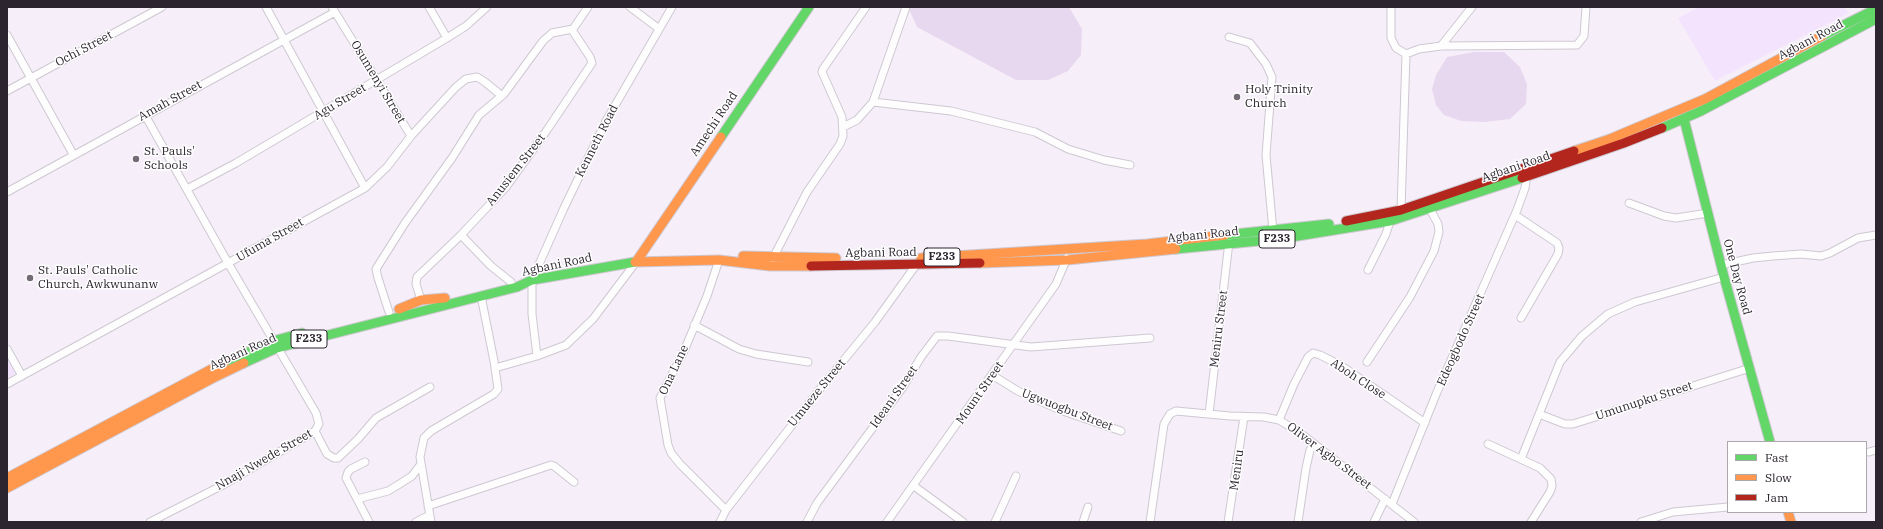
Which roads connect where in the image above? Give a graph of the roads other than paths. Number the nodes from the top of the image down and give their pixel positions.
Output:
1 (162, 7) edge
2 (266, 7) edge
3 (429, 7) edge
4 (487, 7) edge
5 (588, 7) edge
6 (630, 7) edge
7 (672, 7) edge
8 (809, 7) edge
9 (866, 7) edge
10 (906, 7) edge
11 (1391, 7) edge
12 (1472, 7) edge
13 (1586, 7) edge
14 (333, 9) edge
15 (1876, 10) edge
16 (1876, 19) edge
17 (658, 28) junction
18 (572, 30) junction
19 (7, 35) edge
20 (1229, 37) dead end
21 (447, 38) junction
22 (283, 39) junction
23 (1441, 46) junction
24 (1406, 54) junction
25 (30, 78) junction
26 (376, 80) junction
27 (7, 91) edge
28 (502, 96) junction
29 (873, 102) junction
30 (323, 113) junction
31 (1683, 114) junction
32 (145, 115) junction
33 (844, 127) junction
34 (411, 136) junction
35 (73, 154) junction
36 (1130, 165) dead end
37 (1524, 177) junction
38 (364, 188) junction
39 (187, 189) junction
40 (7, 192) edge
41 (1629, 203) dead end
42 (1430, 209) junction
43 (1401, 210) junction
44 (1708, 213) junction
45 (1515, 215) junction
46 (1390, 221) junction
47 (1273, 231) junction
48 (461, 235) junction
49 (1876, 237) edge
50 (1229, 240) junction
51 (1072, 249) junction
52 (639, 258) junction
53 (719, 260) junction
54 (1067, 260) junction
55 (771, 262) junction
56 (228, 264) junction
57 (916, 265) junction
58 (1721, 265) junction
59 (1368, 270) dead end
60 (1724, 277) junction
61 (533, 278) junction
62 (511, 282) junction
63 (481, 296) junction
64 (421, 300) junction
65 (389, 312) junction
66 (1521, 318) dead end
67 (694, 325) junction
68 (1150, 338) dead end
69 (1015, 344) junction
70 (275, 345) junction
71 (7, 349) edge
72 (537, 356) junction
73 (808, 362) dead end
74 (1367, 362) dead end
75 (496, 368) junction
76 (1750, 368) junction
77 (992, 375) junction
78 (22, 376) junction
79 (7, 384) edge
80 (430, 388) dead end
81 (1209, 414) junction
82 (1539, 414) junction
83 (1244, 417) junction
84 (1279, 420) junction
85 (1425, 423) junction
86 (315, 431) junction
87 (1121, 431) dead end
88 (1770, 441) edge
89 (1314, 444) junction
90 (1488, 444) dead end
91 (1521, 459) junction
92 (365, 462) dead end
93 (420, 464) junction
94 (1016, 476) dead end
95 (7, 478) edge
96 (574, 482) dead end
97 (914, 486) junction
98 (7, 488) edge
99 (357, 499) junction
100 (1385, 499) junction
101 (1392, 504) junction
102 (428, 506) junction
103 (1088, 507) dead end
104 (1727, 507) edge
105 (726, 510) junction
106 (431, 520) edge
107 (150, 522) edge
108 (369, 522) edge
109 (416, 522) edge
110 (720, 522) edge
111 (807, 522) edge
112 (887, 522) edge
113 (963, 522) edge
114 (995, 522) edge
115 (1084, 522) edge
116 (1150, 522) edge
117 (1228, 522) edge
118 (1298, 522) edge
119 (1374, 522) edge
120 (1414, 522) edge
121 (1531, 522) edge
122 (1641, 522) edge

1 - 25 street, Ochi Street
2 - 22 street
3 - 21 street
4 - 21 street, Agu Street
5 - 18 street
6 - 17 street
7 - 17 street, Kenneth Road
8 - 52 main road, Amechi Road
9 - 33 street
10 - 29 street
11 - 24 street
12 - 23 street
13 - 23 street
14 - 22 street, Amah Street
14 - 26 street, Osumenyi Street
15 - 31 main road, Agbani Road / F233
16 - 31 main road, Agbani Road / F233
17 - 61 street, Kenneth Road
18 - 28 street
18 - 48 street, Anusiem Street
19 - 25 street
20 - 47 street
21 - 26 street, Agu Street
22 - 30 street
22 - 32 street, Amah Street
23 - 24 street
24 - 43 street
25 - 27 street, Ochi Street
25 - 35 street
26 - 30 street, Agu Street
26 - 34 street, Osumenyi Street
28 - 34 street, Ufuma Street
28 - 65 street
29 - 33 street
29 - 36 street
30 - 38 street
30 - 39 street, Agu Street
31 - 37 main road, Agbani Road / F233
31 - 43 main road, Agbani Road / F233
31 - 44 main road, One Day Road
32 - 35 street, Amah Street
32 - 39 street, Nnaji Nwede Street
33 - 55 street
34 - 38 street, Ufuma Street
35 - 40 street, Amah Street
37 - 42 main road, Agbani Road / F233
37 - 45 street, Edeogbodo Street
38 - 56 street, Ufuma Street
39 - 56 street, Nnaji Nwede Street
41 - 44 street
42 - 46 main road, Agbani Road / F233
42 - 74 street
43 - 47 main road, Agbani Road / F233
44 - 58 main road, One Day Road
45 - 66 street
45 - 85 street, Edeogbodo Street
46 - 50 main road, Agbani Road / F233
46 - 59 street
47 - 50 main road, Agbani Road / F233
48 - 62 street
48 - 64 street, Anusiem Street
49 - 58 street
50 - 51 main road, Agbani Road / F233
50 - 54 main road, Agbani Road / F233
50 - 81 street, Meniru Street
51 - 54 street, Mount Street
51 - 55 main road, Agbani Road / F233
52 - 53 main road, Agbani Road / F233
52 - 55 main road, Agbani Road / F233
52 - 61 main road, Agbani Road / F233
52 - 72 street
53 - 55 main road, Agbani Road / F233
53 - 67 street, Ona Lane
54 - 57 main road, Agbani Road / F233
54 - 69 street, Mount Street
55 - 57 main road, Agbani Road / F233
56 - 70 street, Nnaji Nwede Street
56 - 78 street, Ufuma Street
57 - 105 street, Umueze Street
58 - 60 main road, One Day Road
60 - 76 main road, One Day Road
60 - 82 street
61 - 62 main road, Agbani Road / F233
61 - 63 main road, Agbani Road / F233
61 - 72 street
62 - 64 main road, Agbani Road / F233
63 - 70 main road, Agbani Road / F233
63 - 75 street
64 - 65 main road, Agbani Road / F233
65 - 70 main road, Agbani Road / F233
67 - 73 street
67 - 105 street, Ona Lane
68 - 69 street
69 - 77 street, Mount Street
69 - 111 street, Ideani Street
70 - 86 street, Nnaji Nwede Street
70 - 95 main road, Agbani Road / F233
70 - 98 main road, Agbani Road / F233
71 - 78 street
72 - 75 street
75 - 93 street
76 - 82 street, Umunupku Street
76 - 88 main road, One Day Road
77 - 87 street, Ugwuogbu Street
77 - 97 street, Mount Street
78 - 79 street, Ufuma Street
80 - 86 street
81 - 83 street, Oliver Agbo Street
81 - 116 street, Oliver Agbo Street
82 - 91 street
83 - 84 street, Oliver Agbo Street
83 - 117 street, Meniru
84 - 85 street, Aboh Close
84 - 89 street, Oliver Agbo Street
85 - 101 street, Edeogbodo Street
86 - 107 street, Nnaji Nwede Street
89 - 100 street, Oliver Agbo Street
89 - 118 street
90 - 91 street
91 - 121 street
92 - 99 street
93 - 99 street
93 - 102 street
94 - 114 street
96 - 102 street
97 - 112 street, Mount Street
97 - 113 street
99 - 108 street
100 - 101 street, Oliver Agbo Street
100 - 119 street
101 - 120 street, Oliver Agbo Street
102 - 106 street
103 - 115 street
104 - 122 street
105 - 110 street, Umueze Street
106 - 109 street

